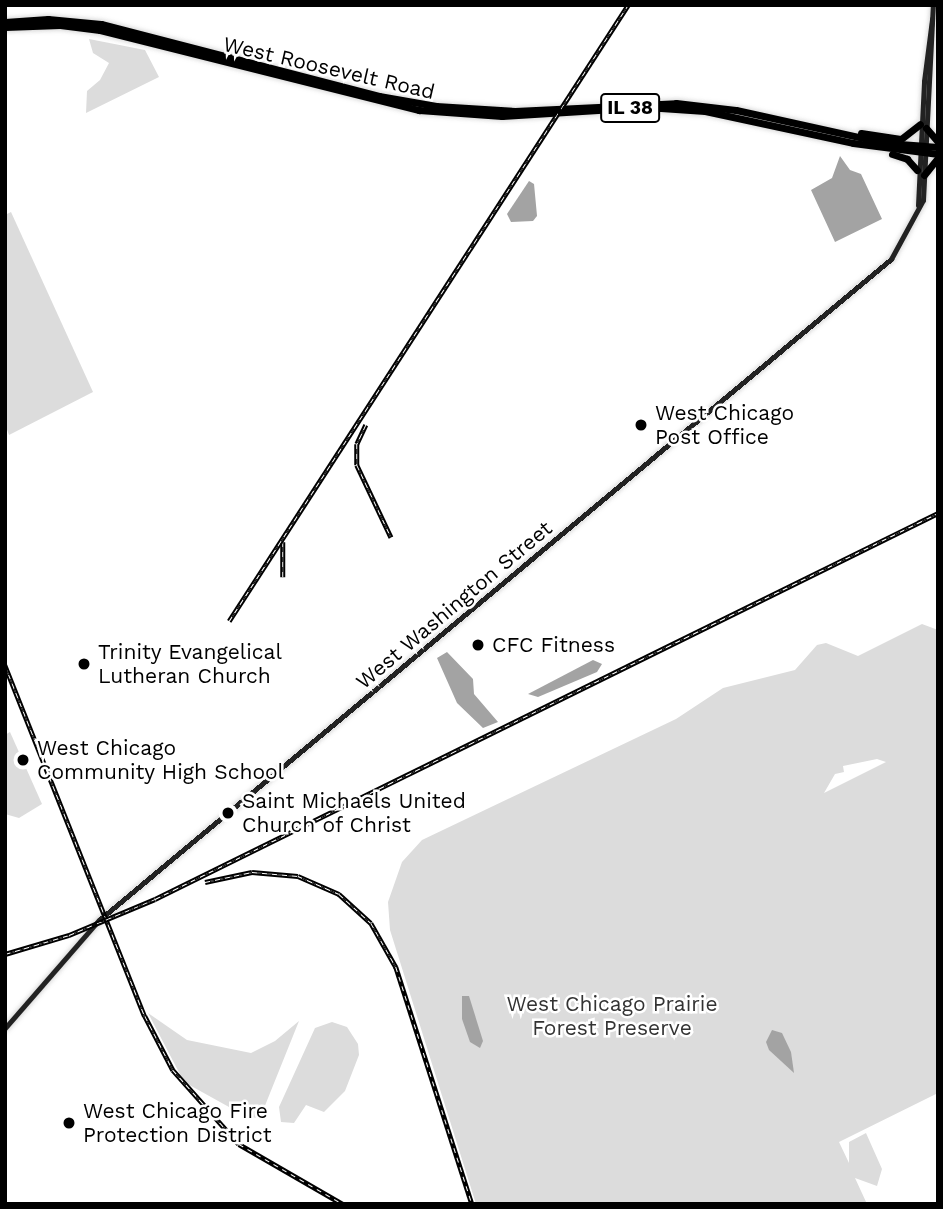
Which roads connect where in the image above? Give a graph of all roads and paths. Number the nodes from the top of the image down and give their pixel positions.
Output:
1 (933, 5) edge
2 (5, 24) edge
3 (923, 126) junction
4 (832, 132) junction
5 (938, 142) edge
6 (871, 146) junction
7 (938, 147) edge
8 (922, 150) junction
9 (938, 156) edge
10 (920, 173) junction
11 (5, 1028) edge

1 - 3 main road, West Washington Street
2 - 4 main road, West Roosevelt Road / IL 38
2 - 6 main road, West Roosevelt Road / IL 38
3 - 4 main road
3 - 5 main road
3 - 8 main road, West Washington Street
4 - 8 main road, West Roosevelt Road / IL 38
6 - 8 main road, West Roosevelt Road / IL 38
6 - 10 main road
7 - 8 main road, West Roosevelt Road / IL 38
8 - 9 main road, West Roosevelt Road / IL 38
8 - 10 main road, West Washington Street
9 - 10 main road
10 - 11 main road, West Washington Street

